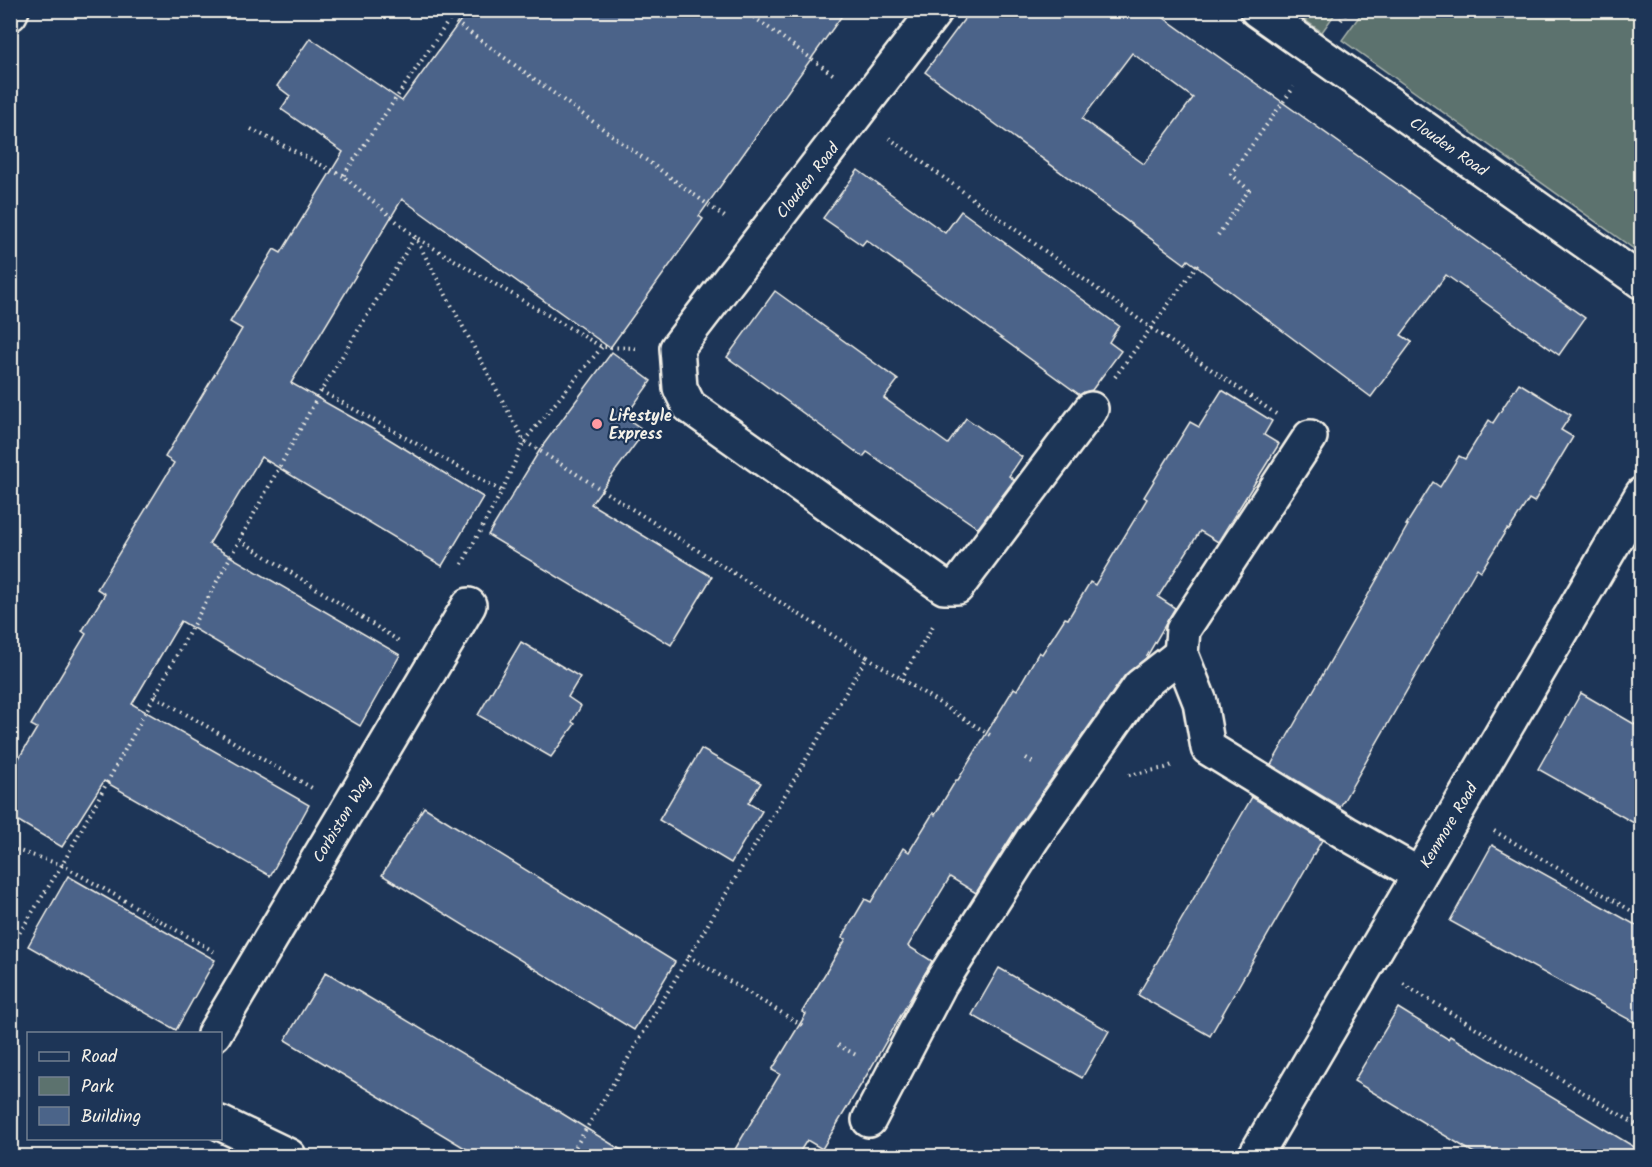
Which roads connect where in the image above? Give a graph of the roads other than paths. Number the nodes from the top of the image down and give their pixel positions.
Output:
1 (936, 10) edge
2 (1257, 10) edge
3 (1641, 282) edge
4 (1091, 409) road end
5 (1310, 437) road end
6 (1641, 494) edge
7 (469, 605) road end
8 (1181, 654) junction
9 (1418, 874) junction
10 (215, 1032) edge
11 (869, 1120) dead end
12 (222, 1124) edge
13 (289, 1156) edge
14 (1255, 1156) edge

1 - 4 street, Clouden Road
2 - 3 street, Clouden Road
5 - 8 street
6 - 9 street, Kenmore Road
7 - 10 street, Corbiston Way
8 - 9 street
8 - 11 street
9 - 14 street, Kenmore Road
12 - 13 street

